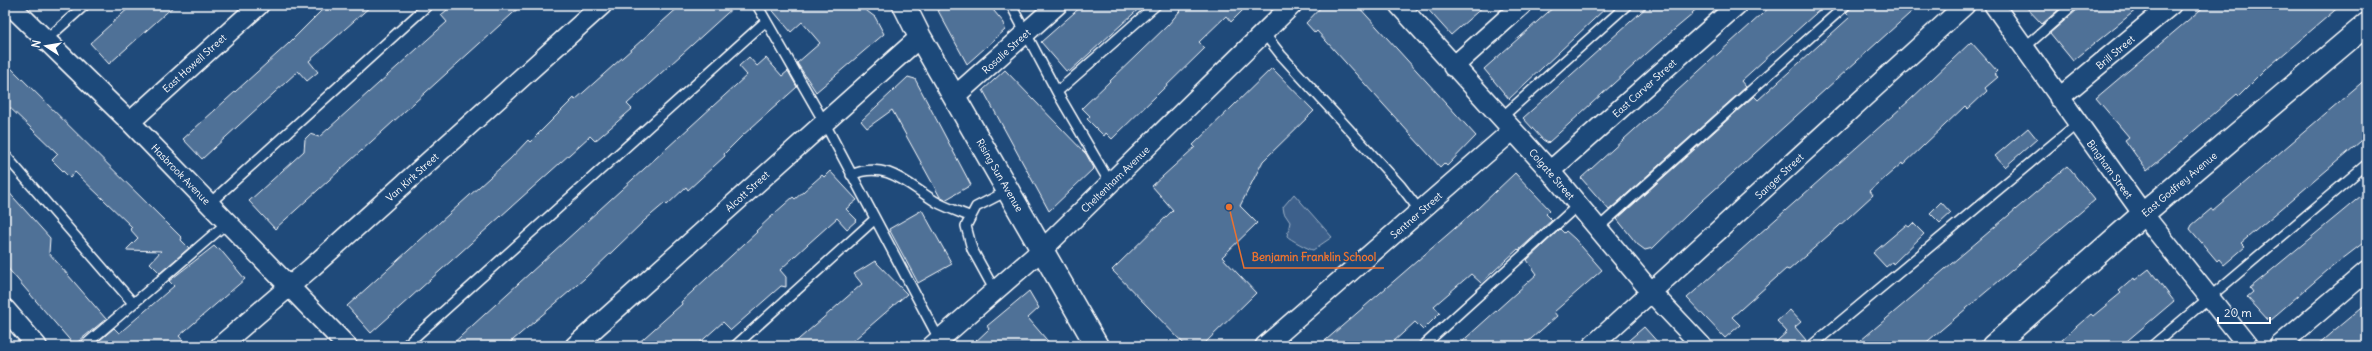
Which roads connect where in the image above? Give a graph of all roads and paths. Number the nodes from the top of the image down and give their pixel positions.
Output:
1 (10, 5) edge
2 (85, 5) edge
3 (259, 5) edge
4 (428, 5) edge
5 (602, 5) edge
6 (757, 5) edge
7 (904, 5) edge
8 (1011, 5) edge
9 (1058, 5) edge
10 (1156, 5) edge
11 (1292, 5) edge
12 (1522, 5) edge
13 (1627, 5) edge
14 (1737, 5) edge
15 (1846, 5) edge
16 (1965, 5) edge
17 (1994, 5) edge
18 (2073, 5) edge
19 (2171, 5) edge
20 (1405, 7) edge
21 (766, 21) junction
22 (2367, 24) edge
23 (1264, 33) junction
24 (1025, 34) junction
25 (920, 37) junction
26 (46, 40) junction
27 (2024, 48) junction
28 (1453, 67) junction
29 (1057, 92) junction
30 (955, 96) junction
31 (2059, 98) junction
32 (130, 122) junction
33 (824, 122) junction
34 (2078, 123) junction
35 (1507, 124) junction
36 (5, 155) edge
37 (2367, 164) edge
38 (1550, 171) junction
39 (851, 174) junction
40 (1110, 183) junction
41 (1009, 190) junction
42 (210, 203) junction
43 (1578, 205) junction
44 (1420, 211) junction
45 (2143, 214) junction
46 (969, 216) junction
47 (875, 219) junction
48 (228, 222) junction
49 (1598, 228) junction
50 (1043, 250) junction
51 (2367, 271) edge
52 (290, 286) junction
53 (995, 291) junction
54 (1652, 293) junction
55 (2210, 298) junction
56 (134, 303) junction
57 (5, 309) edge
58 (936, 343) edge
59 (37, 346) edge
60 (84, 346) edge
61 (220, 346) edge
62 (347, 346) edge
63 (405, 346) edge
64 (575, 346) edge
65 (735, 346) edge
66 (1096, 346) edge
67 (1265, 346) edge
68 (1423, 346) edge
69 (1592, 346) edge
70 (1702, 346) edge
71 (1812, 346) edge
72 (1994, 346) edge
73 (2152, 346) edge
74 (2248, 346) edge
75 (2279, 346) edge

1 - 26 street, Hasbrook Avenue
2 - 26 lane
3 - 32 street, East Howell Street
4 - 42 lane
5 - 52 street, Van Kirk Street
6 - 21 lane
7 - 25 street, Rising Sun Avenue
8 - 24 lane
9 - 24 street, Rosalie Street
10 - 29 lane
11 - 23 street, Cheltenham Avenue
12 - 28 street
13 - 35 lane
14 - 38 street, East Carver Street
15 - 49 lane
16 - 54 street, Sanger Street
17 - 27 street, Bingham Street
18 - 27 lane
19 - 31 street, Brill Street
20 - 28 street, Colgate Street
21 - 33 lane
21 - 63 lane
22 - 45 street, East Godfrey Avenue
23 - 40 street, Cheltenham Avenue
23 - 44 lane
24 - 29 lane
24 - 30 street, Rosalie Street
25 - 30 street, Rising Sun Avenue
25 - 33 street, Alcott Street
26 - 32 street, Hasbrook Avenue
27 - 31 street, Bingham Street
28 - 35 street, Colgate Street
29 - 40 lane
30 - 41 street, Rising Sun Avenue
31 - 34 street, Bingham Street
32 - 42 street, Hasbrook Avenue
33 - 39 lane
33 - 64 street, Alcott Street
34 - 45 street, Bingham Street
34 - 71 lane
35 - 38 street, Colgate Street
35 - 44 street, Sentner Street
36 - 56 lane
37 - 55 lane
38 - 43 street, Colgate Street
39 - 46 lane
39 - 47 lane
40 - 50 street, Cheltenham Avenue
41 - 46 lane
41 - 50 street, Rising Sun Avenue
42 - 48 street, Hasbrook Avenue
43 - 49 street, Colgate Street
43 - 68 lane
44 - 67 street, Sentner Street
45 - 55 street, Bingham Street
45 - 72 street, East Godfrey Avenue
46 - 53 lane
47 - 58 lane
47 - 65 lane
48 - 52 street, Hasbrook Avenue
48 - 56 lane
49 - 54 street, Colgate Street
50 - 53 street, Cheltenham Avenue
50 - 66 street, Rising Sun Avenue
51 - 75 street
52 - 61 street, Van Kirk Street
52 - 62 street, Hasbrook Avenue
53 - 58 street, Cheltenham Avenue
54 - 69 street, Sanger Street
54 - 70 street, Colgate Street
55 - 73 lane
55 - 74 street, Bingham Street
56 - 60 lane
57 - 59 street

